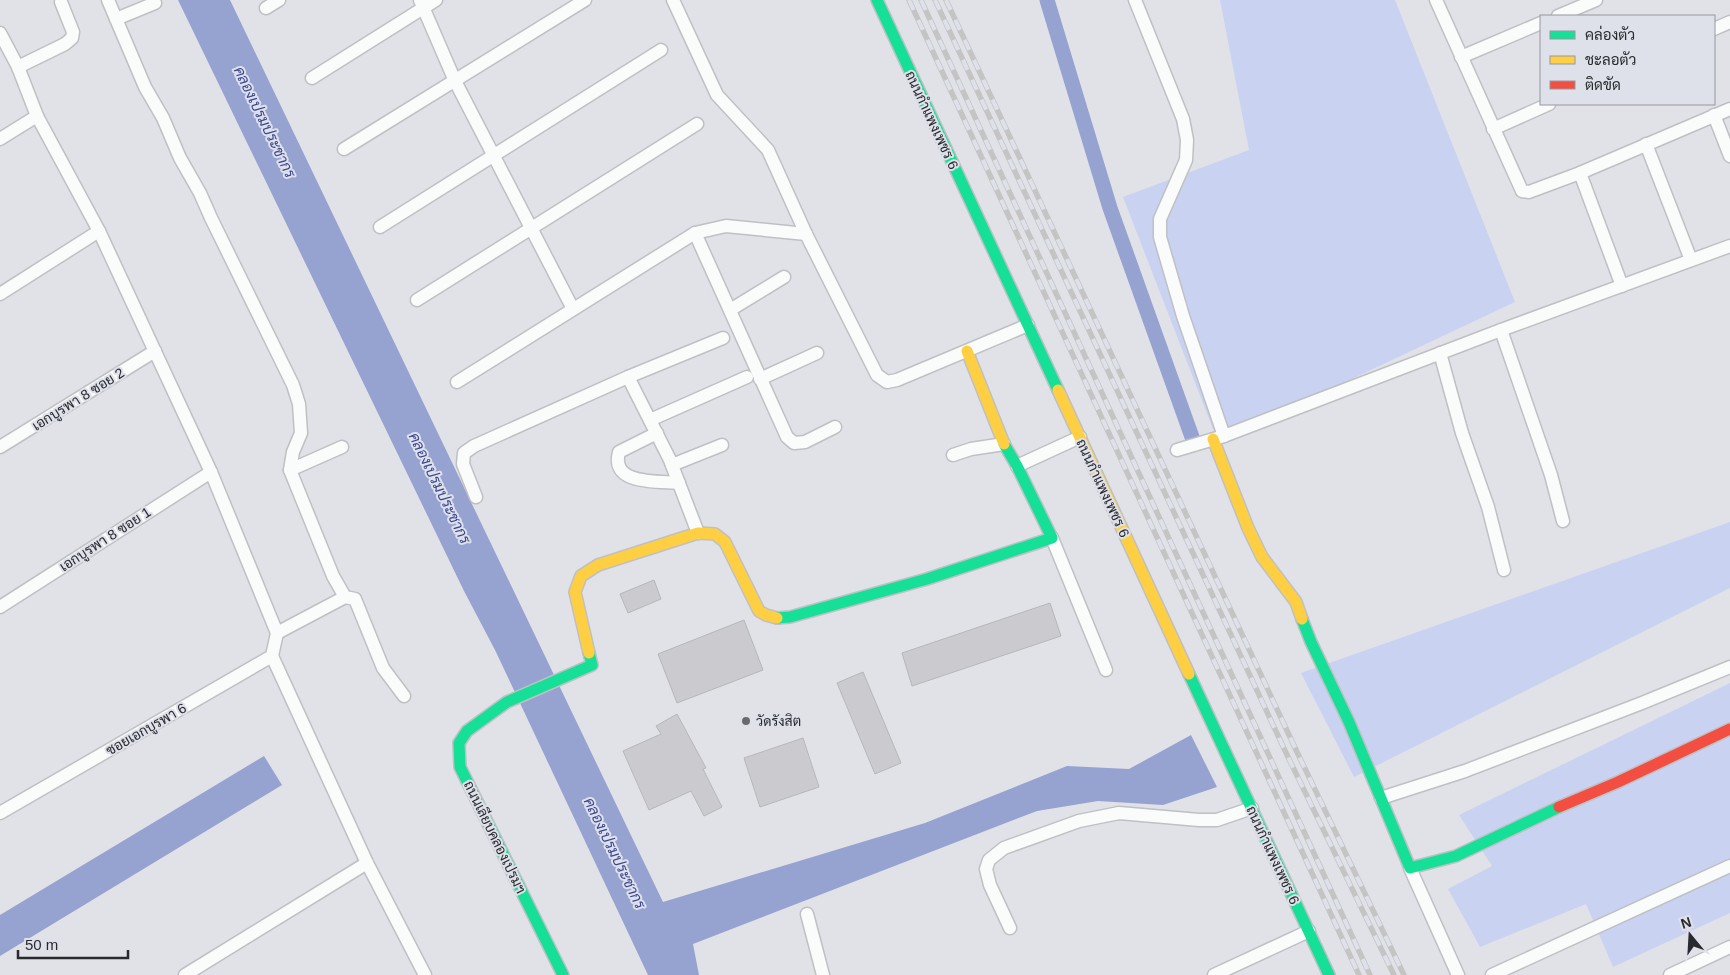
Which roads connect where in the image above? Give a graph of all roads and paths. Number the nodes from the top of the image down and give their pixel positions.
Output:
1 (108, 0) edge
2 (279, 0) edge
3 (436, 0) edge
4 (585, 0) edge
5 (673, 0) edge
6 (877, 0) edge
7 (1135, 0) edge
8 (1436, 0) edge
9 (1596, 0) edge
10 (61, 2) dead end
11 (155, 3) dead end
12 (421, 4) edge
13 (266, 8) dead end
14 (1560, 15) edge
15 (116, 19) junction
16 (1730, 22) edge
17 (1540, 23) edge
18 (1715, 29) edge
19 (0, 33) edge
20 (661, 50) dead end
21 (1461, 57) junction
22 (18, 68) junction
23 (312, 78) dead end
24 (455, 81) junction
25 (1546, 105) edge
26 (1730, 109) edge
27 (37, 116) junction
28 (1714, 116) junction
29 (697, 124) dead end
30 (1494, 129) junction
31 (0, 139) edge
32 (1646, 144) junction
33 (344, 149) dead end
34 (494, 156) junction
35 (1730, 156) edge
36 (1580, 172) junction
37 (380, 227) dead end
38 (531, 228) junction
39 (99, 231) junction
40 (695, 233) junction
41 (806, 234) junction
42 (1730, 246) edge
43 (1691, 260) junction
44 (784, 277) dead end
45 (1622, 286) junction
46 (0, 294) edge
47 (417, 300) dead end
48 (573, 309) junction
49 (730, 310) junction
50 (1028, 325) junction
51 (1501, 330) junction
52 (724, 338) dead end
53 (155, 351) junction
54 (967, 351) junction
55 (817, 353) dead end
56 (1440, 353) junction
57 (628, 377) junction
58 (747, 377) dead end
59 (760, 379) junction
60 (457, 382) dead end
61 (650, 420) junction
62 (835, 427) dead end
63 (656, 433) junction
64 (1080, 437) junction
65 (1218, 437) junction
66 (1004, 444) junction
67 (722, 445) dead end
68 (342, 446) dead end
69 (0, 447) edge
70 (1177, 450) dead end
71 (953, 455) dead end
72 (672, 464) junction
73 (1017, 466) junction
74 (290, 470) junction
75 (211, 472) junction
76 (679, 483) junction
77 (476, 497) dead end
78 (1563, 521) dead end
79 (698, 533) junction
80 (1052, 538) junction
81 (1504, 570) dead end
82 (345, 597) junction
83 (0, 607) edge
84 (277, 633) junction
85 (272, 656) junction
86 (1730, 667) edge
87 (1106, 670) dead end
88 (404, 696) dead end
89 (1730, 729) edge
90 (1381, 798) junction
91 (1252, 808) junction
92 (0, 813) edge
93 (367, 863) junction
94 (1730, 866) edge
95 (1410, 868) junction
96 (807, 914) dead end
97 (1010, 928) dead end
98 (1309, 932) junction
99 (1730, 948) edge
100 (185, 975) edge
101 (425, 975) edge
102 (563, 975) edge
103 (822, 975) edge
104 (1214, 975) edge
105 (1329, 975) edge
106 (1458, 975) edge
107 (1492, 975) edge
108 (1670, 975) edge

1 - 15 street
2 - 13 street
3 - 12 street
4 - 24 street
5 - 41 street
6 - 50 street, ถนนกำแพงเพชร 6
7 - 65 street
8 - 21 street
9 - 14 street
10 - 22 street
11 - 15 street
12 - 23 street
12 - 24 street
15 - 74 street
16 - 18 street
17 - 21 street
19 - 22 street
20 - 34 street
21 - 30 street
22 - 27 street
24 - 33 street
24 - 34 street
25 - 30 street
26 - 28 street
27 - 31 street
27 - 39 street
28 - 32 street
28 - 35 street
29 - 38 street
30 - 36 street
32 - 36 street
32 - 43 street
34 - 37 street
34 - 38 street
36 - 45 street
38 - 47 street
38 - 48 street
39 - 46 street
39 - 53 street
40 - 41 street
40 - 48 street
40 - 49 street
41 - 54 street
42 - 43 street
43 - 45 street
44 - 49 street
45 - 51 street
48 - 60 street
49 - 59 street
50 - 54 street
50 - 64 street, ถนนกำแพงเพชร 6
51 - 56 street
51 - 78 street
52 - 57 street
53 - 69 street, เอกบูรพา 8 ซอย 2
53 - 75 street
54 - 66 street
55 - 59 street
56 - 65 street
56 - 81 street
57 - 61 street
57 - 77 street
58 - 61 street
59 - 62 street
61 - 63 street
63 - 72 street
63 - 76 street
64 - 73 street
64 - 91 street, ถนนกำแพงเพชร 6
65 - 70 street
65 - 90 street
66 - 71 street
66 - 73 street
67 - 72 street
68 - 74 street
72 - 76 street
73 - 80 street
74 - 82 street
75 - 83 street, เอกบูรพา 8 ซอย 1
75 - 84 street
76 - 79 street
79 - 80 street
79 - 102 street, ถนนเลียบคลองเปรมฯ
80 - 87 street
82 - 84 street
82 - 88 street
84 - 85 street
85 - 92 street, ซอยเอกบูรพา 6
85 - 93 street
86 - 90 street
89 - 95 street
90 - 95 street
91 - 97 street
91 - 98 street, ถนนกำแพงเพชร 6
93 - 100 street
93 - 101 street
94 - 107 street
95 - 106 street
96 - 103 street
98 - 104 street
98 - 105 street, ถนนกำแพงเพชร 6
99 - 108 street

